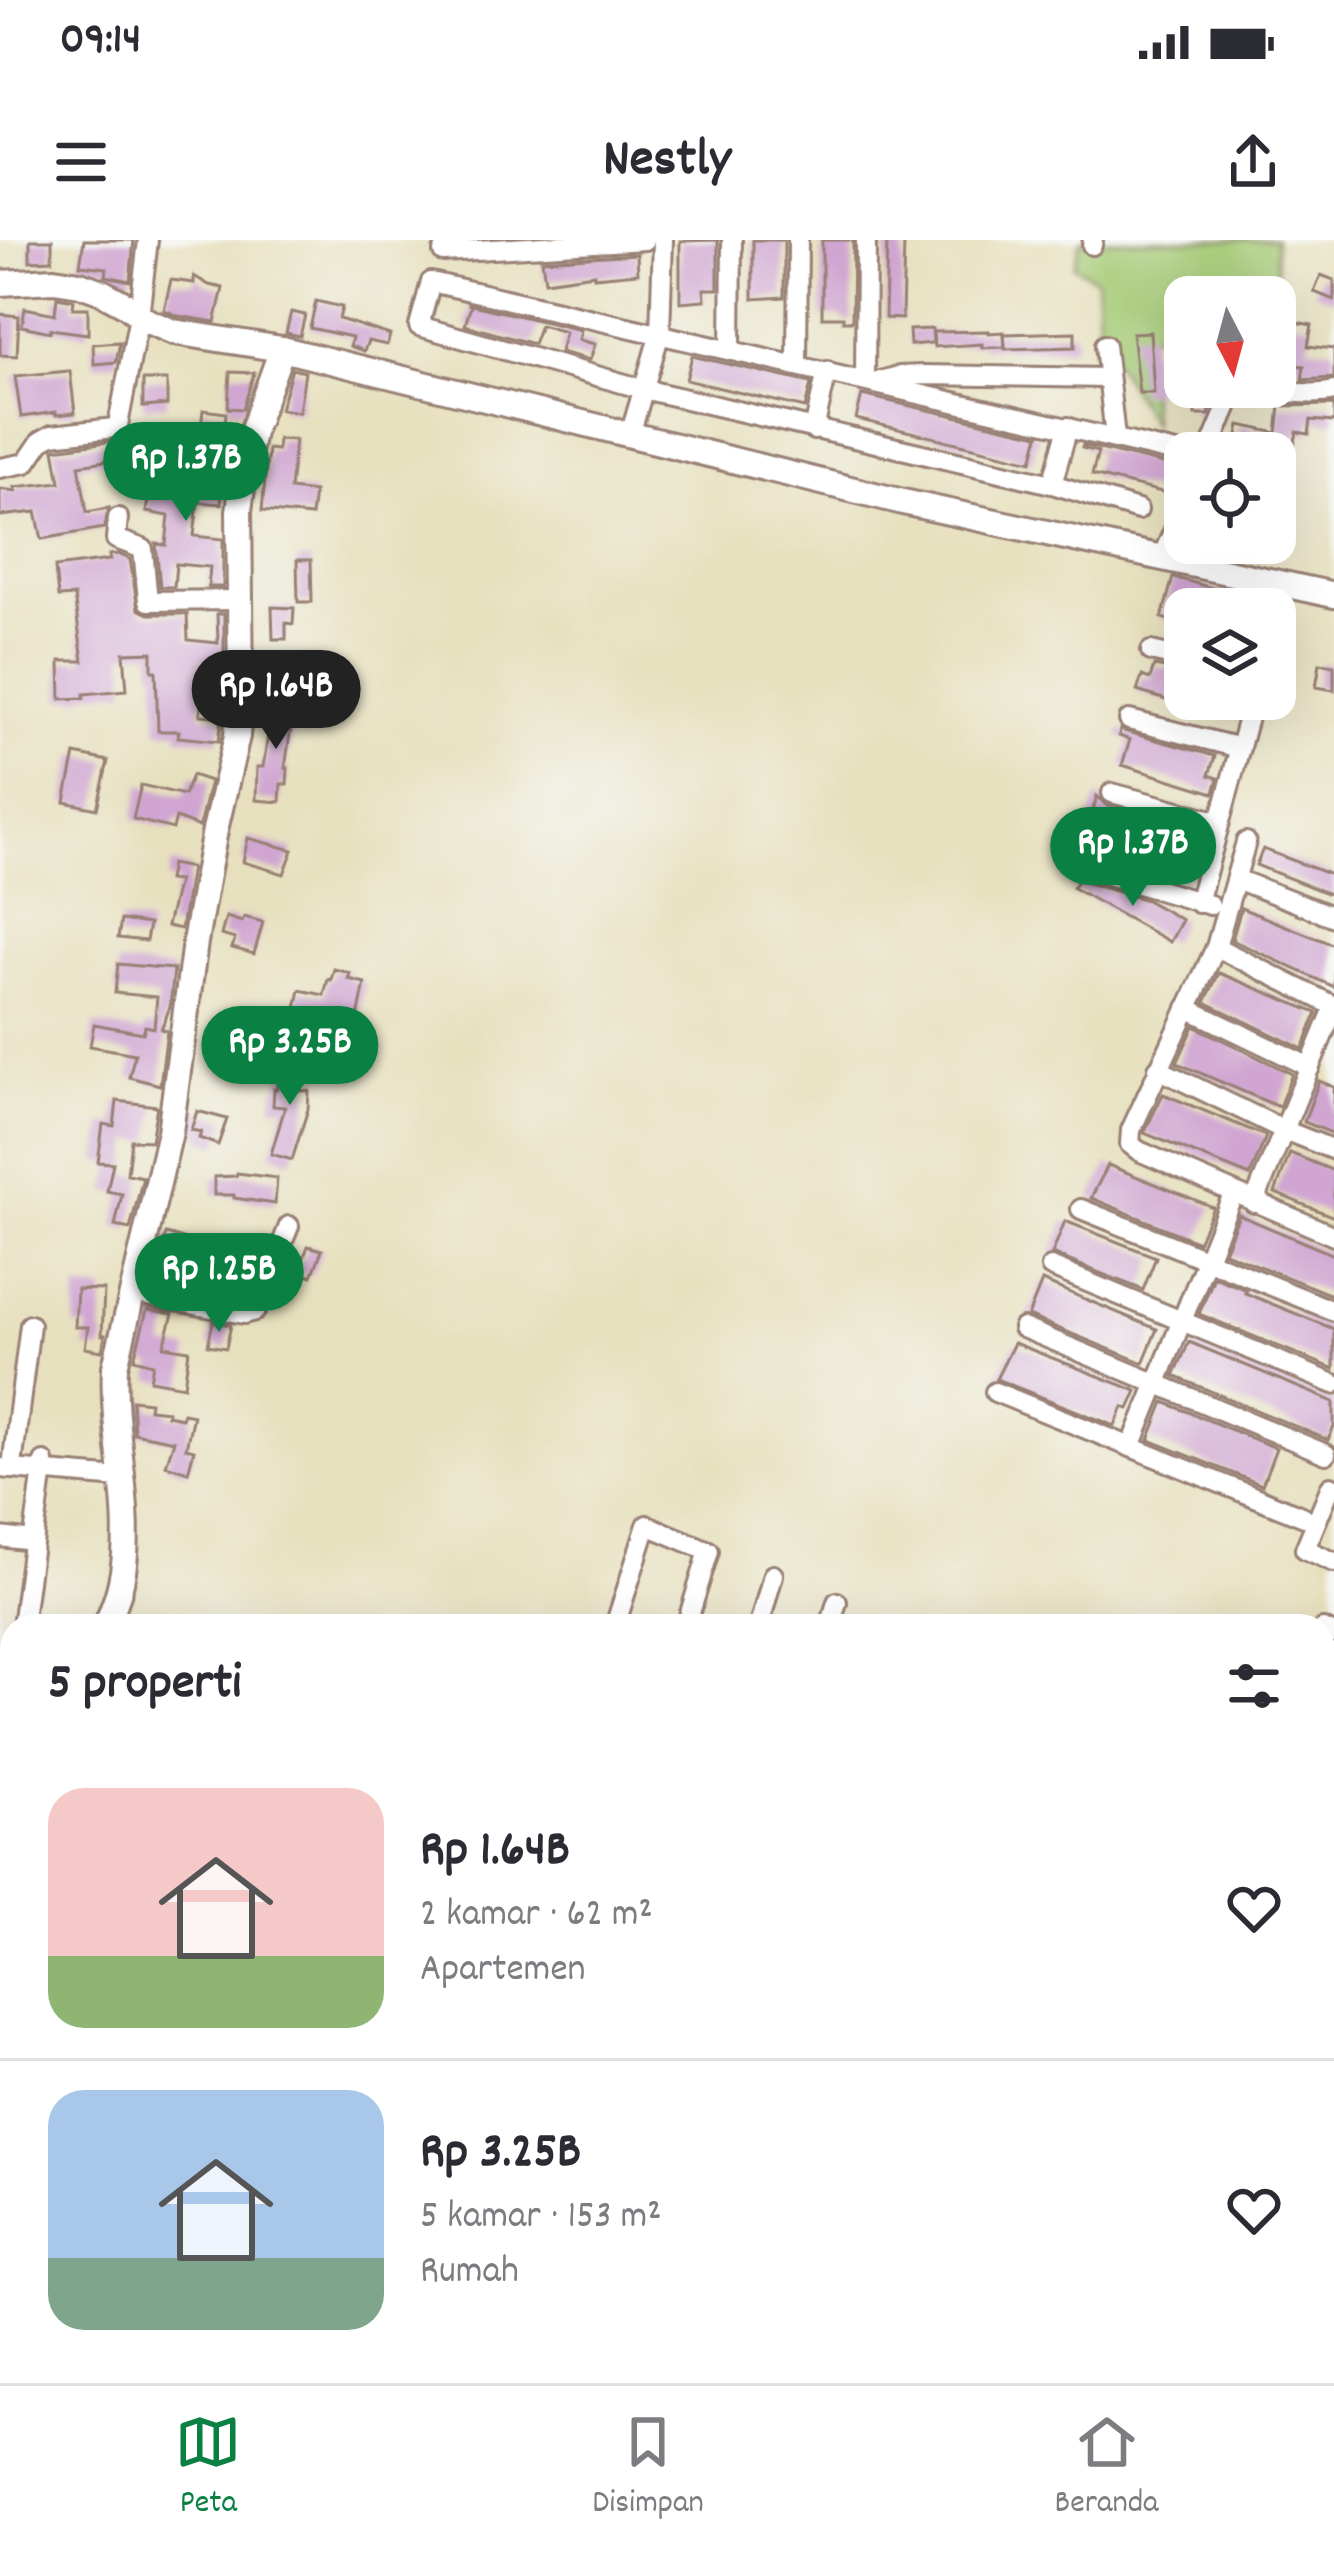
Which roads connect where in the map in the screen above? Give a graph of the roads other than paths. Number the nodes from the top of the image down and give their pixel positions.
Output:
1 (148, 240) edge
2 (645, 240) edge
3 (663, 240) edge
4 (732, 240) edge
5 (798, 240) edge
6 (866, 240) edge
7 (443, 252) dead end
8 (0, 283) edge
9 (139, 316) junction
10 (660, 333) junction
11 (1105, 345) dead end
12 (282, 349) junction
13 (731, 350) junction
14 (797, 365) junction
15 (827, 371) junction
16 (1108, 378) junction
17 (870, 381) junction
18 (644, 389) junction
19 (1334, 391) edge
20 (1068, 427) junction
21 (814, 430) junction
22 (1217, 432) edge
23 (630, 435) junction
24 (1115, 438) junction
25 (1164, 450) edge
26 (0, 468) edge
27 (1052, 484) junction
28 (1138, 510) dead end
29 (118, 518) dead end
30 (1164, 552) edge
31 (1162, 557) junction
32 (1285, 584) junction
33 (1284, 588) edge
34 (1334, 595) edge
35 (239, 600) junction
36 (1150, 651) dead end
37 (1164, 654) edge
38 (1129, 720) dead end
39 (1247, 720) edge
40 (1240, 748) junction
41 (1112, 793) dead end
42 (1220, 822) junction
43 (1246, 842) dead end
44 (1091, 870) dead end
45 (1236, 879) junction
46 (1198, 903) junction
47 (1227, 908) junction
48 (1334, 917) edge
49 (1216, 947) junction
50 (1334, 1007) edge
51 (1187, 1008) junction
52 (1312, 1061) junction
53 (1334, 1063) edge
54 (1158, 1070) junction
55 (1284, 1130) junction
56 (1334, 1150) edge
57 (1233, 1194) junction
58 (1254, 1202) junction
59 (1082, 1209) dead end
60 (289, 1226) dead end
61 (1334, 1236) edge
62 (1207, 1259) junction
63 (1051, 1267) dead end
64 (132, 1293) junction
65 (1334, 1310) edge
66 (1182, 1321) junction
67 (30, 1324) dead end
68 (1023, 1328) dead end
69 (1157, 1384) junction
70 (1334, 1384) edge
71 (995, 1392) dead end
72 (1131, 1447) junction
73 (1326, 1454) dead end
74 (4, 1461) edge
75 (43, 1467) junction
76 (121, 1478) junction
77 (1334, 1488) edge
78 (1304, 1517) dead end
79 (0, 1538) edge
80 (33, 1541) junction
81 (1334, 1562) edge
82 (773, 1575) dead end
83 (837, 1602) dead end
84 (23, 1614) edge
85 (110, 1614) edge
86 (619, 1614) edge
87 (690, 1614) edge
88 (763, 1614) edge
89 (834, 1614) edge

1 - 9 street
2 - 7 street
3 - 10 street
4 - 13 street
5 - 14 street
6 - 17 street
8 - 9 street
9 - 12 street
9 - 26 street
10 - 13 street
10 - 18 street
10 - 18 street
11 - 16 street
12 - 23 street
12 - 35 street
13 - 14 street
14 - 15 street
15 - 17 street
15 - 21 street
16 - 17 street
16 - 24 street
17 - 20 street
18 - 21 street
18 - 23 street
19 - 22 street
20 - 24 street
20 - 27 street
21 - 27 street
23 - 31 street
24 - 25 street
27 - 28 street
29 - 35 street
30 - 31 street
31 - 32 street
32 - 33 street
32 - 34 street
35 - 64 street
36 - 37 street
38 - 40 street
39 - 40 street
40 - 42 street
41 - 42 street
42 - 46 street
43 - 45 street
44 - 46 street
45 - 47 street
45 - 48 street
46 - 47 street
47 - 49 street
49 - 50 street
49 - 51 street
50 - 52 street
51 - 52 street
51 - 54 street
52 - 53 street
52 - 55 street
54 - 55 street
54 - 57 street
55 - 56 street
55 - 58 street
57 - 58 street
57 - 62 street
58 - 61 street
59 - 62 street
60 - 64 street
62 - 65 street
62 - 66 street
63 - 66 street
64 - 76 street
66 - 69 street
66 - 70 street
67 - 74 street
68 - 69 street
69 - 72 street
69 - 73 street
71 - 72 street
72 - 78 street
74 - 75 street
75 - 76 street
75 - 80 street
76 - 85 street
77 - 81 street
79 - 80 street
80 - 84 street
82 - 88 street
83 - 89 street
86 - 87 street

